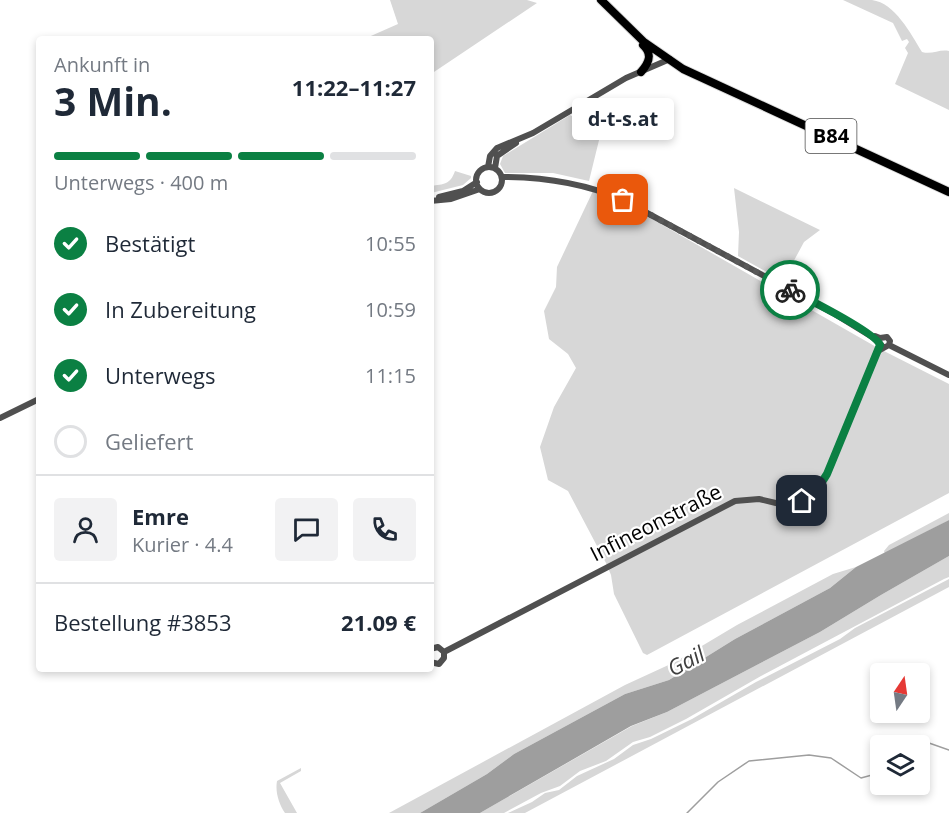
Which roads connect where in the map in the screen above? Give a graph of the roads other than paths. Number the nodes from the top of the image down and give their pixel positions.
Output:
1 (601, 0) edge
2 (629, 28) junction
3 (670, 59) junction
4 (641, 72) junction
5 (492, 168) junction
6 (502, 179) junction
7 (478, 186) junction
8 (949, 192) edge
9 (434, 199) edge
10 (883, 344) junction
11 (949, 375) edge
12 (36, 400) edge
13 (0, 418) edge
14 (434, 648) edge
15 (444, 652) junction
16 (434, 663) edge

1 - 2 main road, B84
2 - 3 main road, B84
2 - 4 main road
3 - 4 street
3 - 8 main road, B84
4 - 5 street
5 - 6 street
5 - 7 street
6 - 7 street
6 - 10 street
7 - 9 street
10 - 11 street
10 - 15 street, Infineonstraße
12 - 13 street
14 - 15 street
15 - 16 street, Infineonstraße

